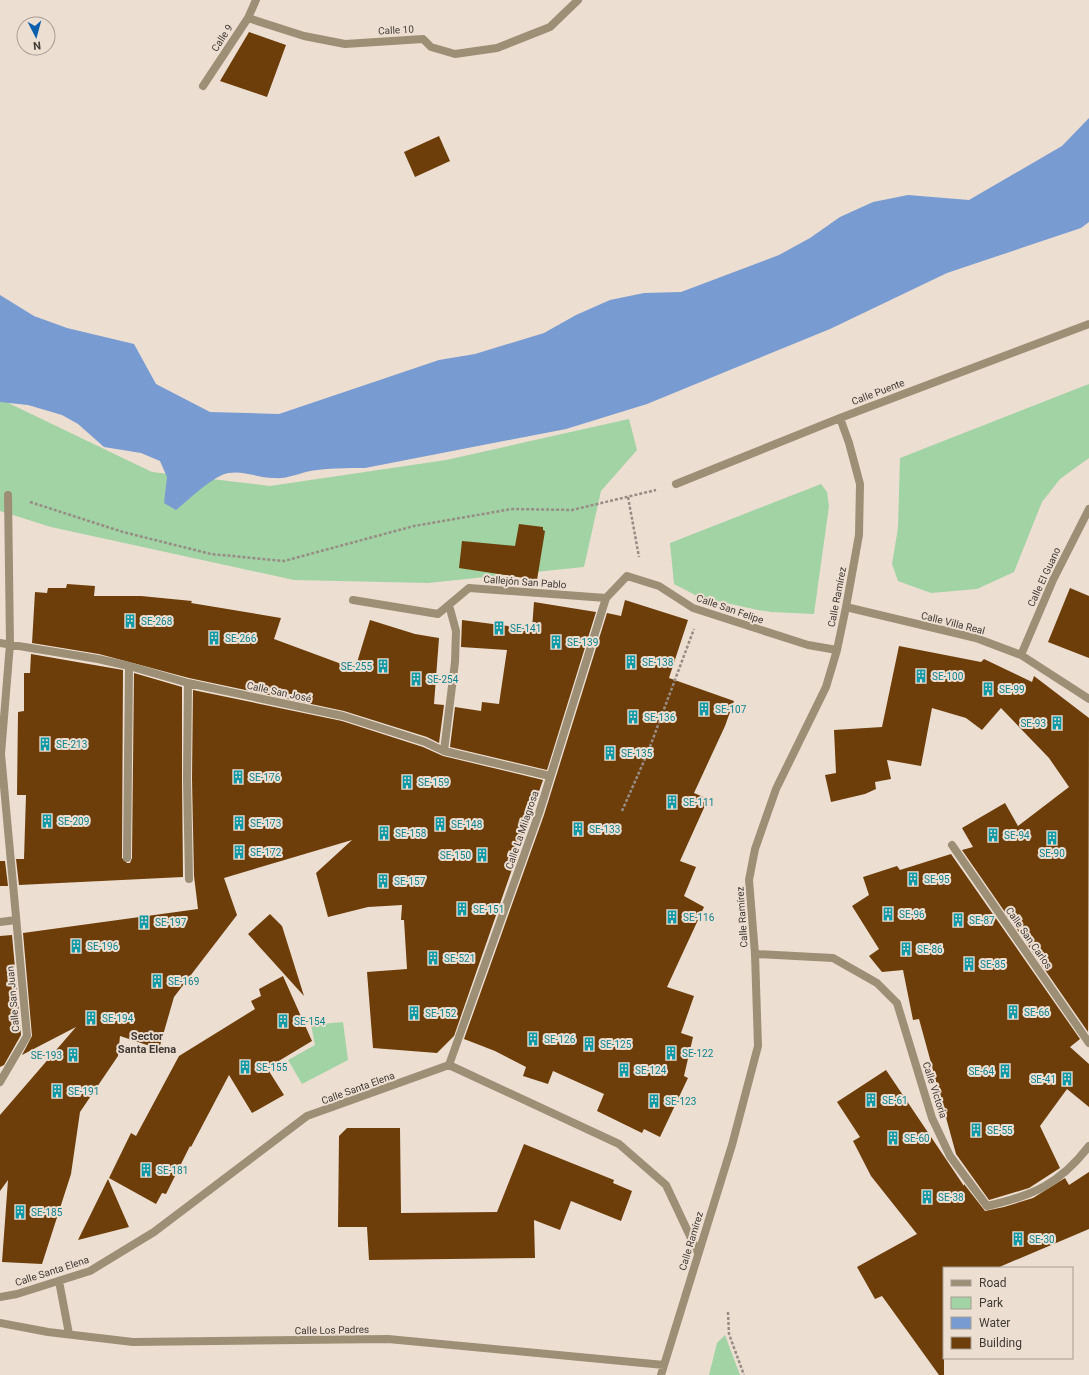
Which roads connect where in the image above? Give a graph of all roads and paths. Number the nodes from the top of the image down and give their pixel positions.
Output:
1 (256, 0) edge
2 (578, 0) edge
3 (248, 18) junction
4 (203, 86) dead end
5 (1089, 324) edge
6 (840, 418) junction
7 (676, 484) joint
8 (8, 495) joint
9 (628, 497) junction
10 (1089, 509) edge
11 (644, 582) junction
12 (606, 598) junction
13 (353, 600) dead end
14 (449, 605) junction
15 (846, 607) junction
16 (701, 610) junction
17 (0, 643) edge
18 (10, 644) junction
19 (837, 650) junction
20 (1021, 655) junction
21 (128, 666) junction
22 (188, 683) junction
23 (1089, 699) edge
24 (444, 751) junction
25 (550, 776) junction
26 (622, 811) dead end
27 (952, 845) dead end
28 (127, 858) dead end
29 (189, 879) dead end
30 (16, 920) junction
31 (0, 922) edge
32 (755, 954) junction
33 (1089, 1043) edge
34 (449, 1065) junction
35 (0, 1082) edge
36 (1089, 1146) edge
37 (698, 1253) junction
38 (59, 1281) junction
39 (0, 1297) edge
40 (728, 1312) dead end
41 (0, 1323) edge
42 (69, 1334) junction
43 (664, 1365) junction
44 (661, 1375) edge
45 (744, 1375) edge

1 - 3 street, Calle 9
2 - 3 street, Calle 10
3 - 4 street, Calle 9
5 - 6 street, Calle Puente
6 - 7 street, Calle Puente
6 - 15 street, Calle Ramírez
7 - 9 path
8 - 9 path
8 - 18 street, Calle San Juan
9 - 11 path
10 - 20 street, Calle El Guano
11 - 12 street, Calle San Felipe
11 - 16 street, Calle San Felipe
12 - 14 street, Callejón San Pablo
12 - 25 street, Calle La Milagrosa
13 - 14 street, Callejón San Pablo
14 - 24 street
15 - 19 street, Calle Ramírez
15 - 20 street, Calle Villa Real
16 - 19 street, Calle San Felipe
16 - 26 path
17 - 18 street, Calle San José
18 - 21 street, Calle San José
18 - 30 street, Calle San Juan
19 - 32 street, Calle Ramírez
20 - 23 street, Calle Villa Real
21 - 22 street, Calle San José
21 - 28 street
22 - 24 street, Calle San José
22 - 29 street
24 - 25 street, Calle San José
25 - 34 street, Calle La Milagrosa
27 - 33 street, Calle San Carlos
30 - 31 street
30 - 35 street, Calle San Juan
32 - 36 street, Calle Victoria
32 - 37 street, Calle Ramírez
34 - 37 street
34 - 38 street, Calle Santa Elena
37 - 43 street, Calle Ramírez
38 - 39 street, Calle Santa Elena
38 - 42 street
40 - 45 path
41 - 42 street, Calle Los Padres
42 - 43 street, Calle Los Padres
43 - 44 street, Calle Ramírez

